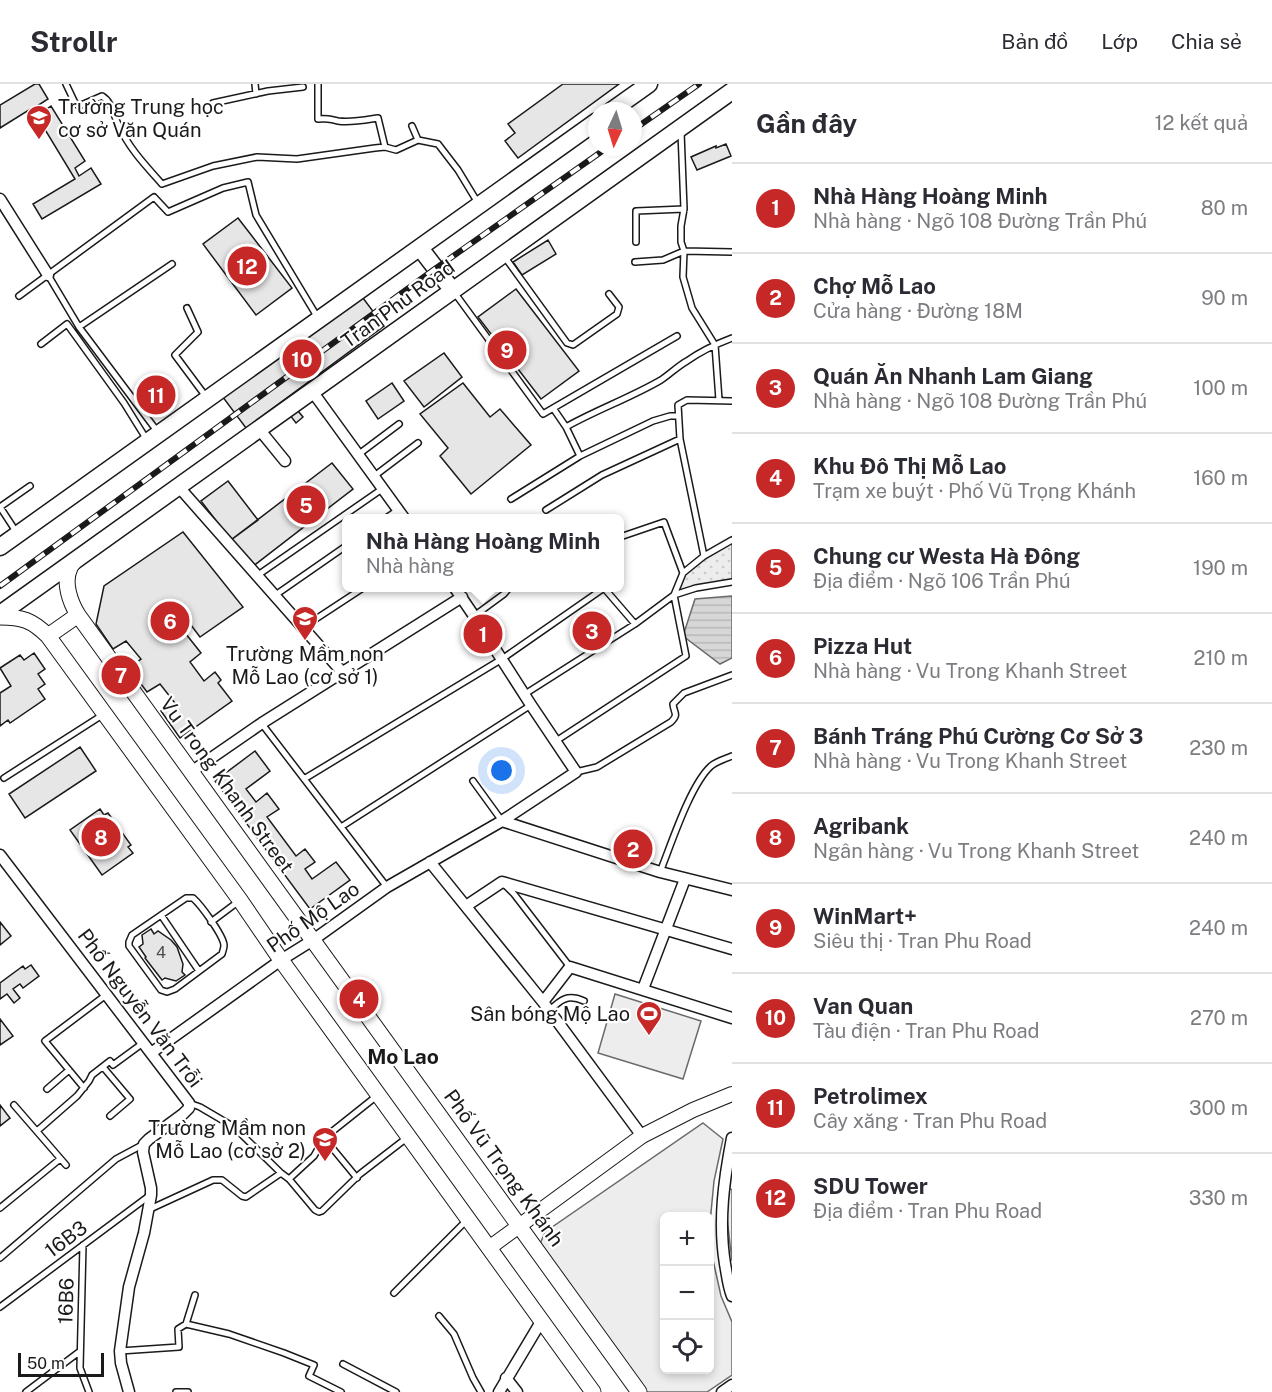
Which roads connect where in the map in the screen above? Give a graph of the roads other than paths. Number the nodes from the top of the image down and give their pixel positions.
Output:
1 (66, 84) edge
2 (255, 84) edge
3 (318, 84) edge
4 (649, 84) edge
5 (303, 87) dead end
6 (732, 91) edge
7 (256, 94) junction
8 (624, 102) edge
9 (213, 103) dead end
10 (412, 126) dead end
11 (588, 127) edge
12 (681, 128) junction
13 (418, 140) junction
14 (385, 147) junction
15 (0, 201) edge
16 (480, 204) junction
17 (684, 209) junction
18 (636, 242) dead end
19 (420, 248) junction
20 (684, 252) junction
21 (732, 252) edge
22 (503, 255) junction
23 (634, 262) dead end
24 (172, 264) dead end
25 (48, 275) junction
26 (453, 291) junction
27 (609, 294) dead end
28 (19, 296) dead end
29 (187, 308) dead end
30 (319, 320) junction
31 (79, 327) junction
32 (677, 336) dead end
33 (732, 338) edge
34 (40, 344) dead end
35 (715, 345) junction
36 (312, 391) junction
37 (208, 399) junction
38 (718, 400) junction
39 (732, 401) edge
40 (553, 408) junction
41 (678, 416) junction
42 (399, 424) dead end
43 (566, 428) junction
44 (259, 429) junction
45 (154, 438) junction
46 (680, 439) junction
47 (418, 443) dead end
48 (357, 455) junction
49 (580, 456) junction
50 (285, 461) dead end
51 (373, 477) junction
52 (30, 486) dead end
53 (178, 486) junction
54 (382, 489) junction
55 (510, 499) dead end
56 (0, 507) edge
57 (546, 510) dead end
58 (346, 514) edge
59 (401, 514) edge
60 (342, 517) edge
61 (18, 535) junction
62 (624, 535) edge
63 (732, 540) edge
64 (0, 548) edge
65 (342, 549) edge
66 (704, 556) junction
67 (76, 560) junction
68 (682, 573) junction
69 (256, 576) junction
70 (732, 582) edge
71 (357, 592) edge
72 (458, 592) edge
73 (506, 592) edge
74 (598, 592) edge
75 (607, 592) edge
76 (674, 595) junction
77 (274, 596) junction
78 (462, 597) junction
79 (78, 615) junction
80 (0, 616) edge
81 (474, 616) junction
82 (635, 624) junction
83 (302, 628) junction
84 (48, 636) junction
85 (502, 659) junction
86 (343, 673) junction
87 (732, 675) edge
88 (525, 694) junction
89 (531, 705) junction
90 (104, 714) junction
91 (262, 723) junction
92 (556, 741) junction
93 (732, 756) edge
94 (191, 772) junction
95 (576, 772) junction
96 (4, 778) dead end
97 (304, 779) junction
98 (473, 781) dead end
99 (502, 820) junction
100 (341, 827) junction
101 (0, 855) edge
102 (430, 862) junction
103 (660, 872) junction
104 (684, 879) junction
105 (502, 882) junction
106 (387, 887) junction
107 (731, 888) edge
108 (240, 900) junction
109 (466, 906) junction
110 (161, 915) junction
111 (211, 922) junction
112 (666, 929) junction
113 (313, 940) junction
114 (732, 949) edge
115 (281, 960) junction
116 (570, 967) junction
117 (199, 971) junction
118 (643, 989) junction
119 (108, 994) junction
120 (584, 1001) dead end
121 (546, 1006) junction
122 (732, 1018) edge
123 (143, 1043) junction
124 (151, 1053) junction
125 (103, 1067) junction
126 (69, 1070) junction
127 (84, 1088) junction
128 (47, 1089) dead end
129 (732, 1094) edge
130 (379, 1095) junction
131 (189, 1103) junction
132 (14, 1106) dead end
133 (110, 1116) dead end
134 (38, 1131) junction
135 (409, 1136) junction
136 (642, 1136) junction
137 (324, 1138) junction
138 (732, 1138) edge
139 (144, 1144) junction
140 (60, 1159) junction
141 (66, 1165) dead end
142 (281, 1173) junction
143 (357, 1178) junction
144 (289, 1179) junction
145 (151, 1196) junction
146 (0, 1208) edge
147 (148, 1210) junction
148 (469, 1219) junction
149 (519, 1226) junction
150 (83, 1245) junction
151 (489, 1248) junction
152 (0, 1258) edge
153 (394, 1293) dead end
154 (195, 1295) dead end
155 (732, 1296) edge
156 (0, 1307) edge
157 (439, 1316) dead end
158 (542, 1320) junction
159 (186, 1324) junction
160 (120, 1351) junction
161 (79, 1352) junction
162 (343, 1364) dead end
163 (506, 1378) junction
164 (326, 1385) junction
165 (732, 1385) edge
166 (28, 1391) edge
167 (88, 1392) edge
168 (129, 1392) edge
169 (176, 1392) edge
170 (188, 1392) edge
171 (323, 1392) edge
172 (341, 1392) edge
173 (396, 1392) edge
174 (481, 1392) edge
175 (499, 1392) edge
176 (517, 1392) edge
177 (593, 1392) edge
178 (639, 1392) edge
179 (722, 1392) edge

1 - 14 lane
2 - 7 lane
3 - 14 lane
4 - 8 highway
5 - 7 lane
6 - 12 highway, Tran Phu Road
7 - 9 lane
10 - 13 lane
11 - 16 highway, Tran Phu Road
12 - 17 lane
12 - 22 highway, Tran Phu Road
13 - 14 lane
13 - 16 lane
15 - 25 street
16 - 19 highway, Tran Phu Road
17 - 18 lane
17 - 20 lane
19 - 26 highway
19 - 30 highway, Tran Phu Road
20 - 21 lane
20 - 23 lane
20 - 35 lane
22 - 26 highway, Tran Phu Road
22 - 27 lane
24 - 31 lane
25 - 28 lane
25 - 30 lane
25 - 31 lane
26 - 36 highway, Tran Phu Road
26 - 40 lane
29 - 37 lane
30 - 37 highway, Tran Phu Road
31 - 45 lane
32 - 40 lane
33 - 35 lane
34 - 45 lane
35 - 38 lane
35 - 43 lane
36 - 44 highway, Tran Phu Road
36 - 48 street
37 - 45 highway, Tran Phu Road
38 - 39 lane
38 - 41 lane
40 - 43 lane
41 - 46 lane
41 - 49 lane
42 - 48 lane
43 - 49 lane
44 - 50 street
44 - 53 highway, Tran Phu Road
45 - 61 highway, Tran Phu Road
46 - 57 lane
46 - 66 lane
47 - 51 lane
48 - 51 street
49 - 55 lane
51 - 54 street
52 - 56 lane
53 - 67 highway, Tran Phu Road
53 - 69 street
54 - 58 lane
54 - 59 street
56 - 61 lane
60 - 69 lane
61 - 64 highway, Tran Phu Road
62 - 68 lane
63 - 66 lane
65 - 77 lane
66 - 68 lane
67 - 79 main road, Vu Trong Khanh Street
67 - 80 highway, Tran Phu Road
68 - 76 lane
69 - 77 street
70 - 76 lane
71 - 83 lane
72 - 78 street
73 - 81 lane
74 - 85 lane
75 - 82 lane
76 - 82 lane
76 - 92 lane
77 - 83 street
78 - 81 street
78 - 86 street
79 - 84 main road
79 - 94 main road, Vu Trong Khanh Street
80 - 84 main road
81 - 85 street
82 - 88 lane
83 - 86 street
84 - 90 main road
85 - 88 street
85 - 97 lane
86 - 91 street
87 - 95 lane
88 - 89 street
89 - 92 street
89 - 100 lane
90 - 96 lane
90 - 108 main road
91 - 94 street
91 - 97 lane
92 - 95 street
93 - 103 lane
94 - 113 main road, Vu Trong Khanh Street
95 - 99 street, Phố Mộ Lao
97 - 100 lane
98 - 99 lane
99 - 102 street, Phố Mộ Lao
99 - 103 street
100 - 106 lane
101 - 119 street, Phố Nguyễn Văn Trỗi
102 - 106 street, Phố Mộ Lao
102 - 109 street
103 - 104 street
104 - 107 street
104 - 112 street
105 - 109 street
105 - 112 street
105 - 116 lane
106 - 113 street, Phố Mộ Lao
108 - 111 lane
108 - 115 main road
109 - 121 street
110 - 111 lane
110 - 117 lane
110 - 117 lane
111 - 117 lane
112 - 114 street
112 - 118 street
113 - 115 street, Phố Mộ Lao
113 - 149 main road, Phố Vũ Trọng Khánh
115 - 124 street, Phố Mộ Lao
115 - 130 main road
116 - 118 street
116 - 121 street
118 - 122 street
119 - 123 street, Phố Nguyễn Văn Trỗi
119 - 126 lane
120 - 121 lane
121 - 136 street
123 - 124 street, Phố Nguyễn Văn Trỗi
123 - 125 lane
124 - 131 street, Phố Nguyễn Văn Trỗi
125 - 127 lane
125 - 133 lane
126 - 127 lane
126 - 128 lane
127 - 134 lane
129 - 136 street
130 - 135 main road
130 - 137 lane
131 - 139 street, Phố Nguyễn Văn Trỗi
131 - 142 lane
132 - 134 lane
134 - 140 lane
135 - 143 lane
135 - 148 main road
136 - 149 street
137 - 143 lane
137 - 144 lane
138 - 155 street
139 - 145 street
139 - 152 lane
140 - 141 lane
140 - 146 lane
142 - 144 lane
142 - 147 lane
143 - 144 lane
145 - 147 street
145 - 150 lane, 16B3
147 - 160 street
148 - 151 main road
148 - 153 lane
149 - 151 street
149 - 178 main road, Phố Vũ Trọng Khánh
150 - 156 lane, 16B3
150 - 161 lane, 16B6
151 - 158 main road
154 - 159 lane
157 - 174 lane
158 - 163 street
158 - 177 main road
159 - 160 lane
159 - 164 lane
160 - 168 street
161 - 166 lane
161 - 167 lane, 16B6
162 - 173 lane
163 - 175 street
163 - 176 street
164 - 171 lane
164 - 172 lane
165 - 179 street
169 - 170 lane

